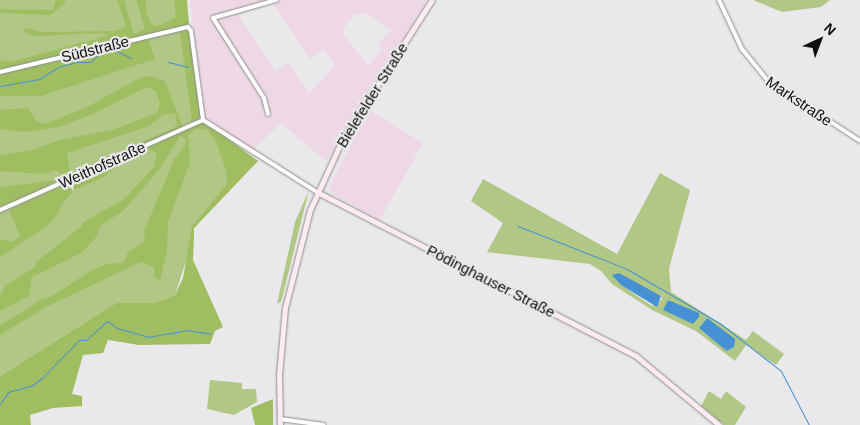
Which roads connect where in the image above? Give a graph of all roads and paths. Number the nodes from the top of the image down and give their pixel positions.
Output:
1 (276, 0) edge
2 (432, 0) edge
3 (719, 0) edge
4 (268, 1) edge
5 (0, 72) edge
6 (268, 114) dead end
7 (203, 120) junction
8 (860, 141) edge
9 (317, 192) junction
10 (0, 210) edge
11 (280, 422) edge
12 (324, 425) edge
13 (719, 425) edge

1 - 4 street
2 - 9 street, Bielefelder Straße
3 - 8 street, Markstraße
4 - 6 street
5 - 7 street, Südstraße
7 - 9 street, Pödinghauser Straße
7 - 10 street, Weithofstraße
9 - 11 street, Bielefelder Straße
9 - 13 street, Pödinghauser Straße
11 - 12 street

